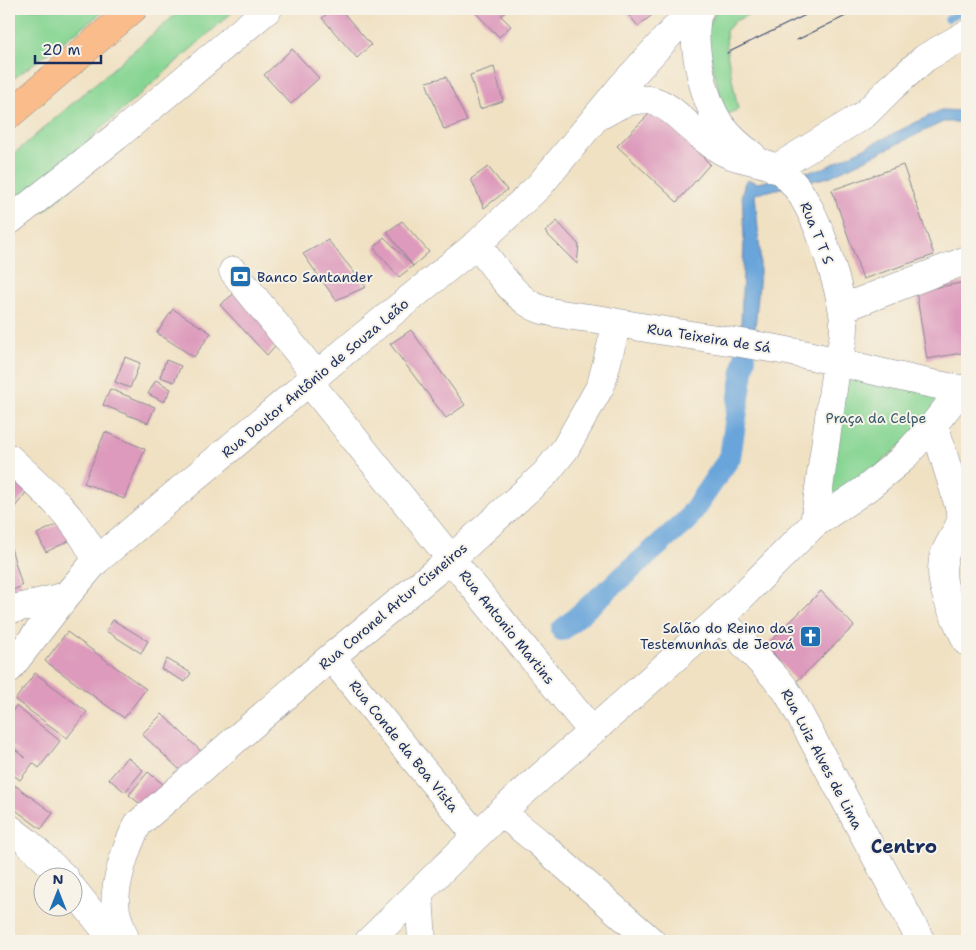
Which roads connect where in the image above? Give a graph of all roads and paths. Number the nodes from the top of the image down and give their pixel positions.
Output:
1 (133, 9) edge
2 (268, 9) edge
3 (693, 9) edge
4 (700, 9) edge
5 (967, 34) edge
6 (9, 114) edge
7 (596, 119) junction
8 (769, 166) junction
9 (9, 221) edge
10 (477, 244) junction
11 (967, 260) edge
12 (233, 271) dead end
13 (843, 308) junction
14 (617, 323) junction
15 (837, 361) junction
16 (314, 379) junction
17 (964, 390) edge
18 (934, 424) junction
19 (9, 458) edge
20 (814, 524) junction
21 (451, 559) junction
22 (96, 561) junction
23 (66, 596) junction
24 (9, 610) edge
25 (720, 618) junction
26 (967, 642) edge
27 (331, 657) junction
28 (9, 669) edge
29 (592, 731) junction
30 (501, 812) junction
31 (9, 828) edge
32 (476, 835) junction
33 (54, 868) edge
34 (419, 894) junction
35 (82, 901) edge
36 (114, 941) edge
37 (126, 941) edge
38 (369, 941) edge
39 (422, 941) edge
40 (651, 941) edge
41 (920, 941) edge

1 - 6 main road
2 - 9 street
3 - 7 street, Rua Doutor Antônio de Souza Leão
4 - 8 street
5 - 8 street
7 - 8 street, Rua T T S
7 - 10 street, Rua Doutor Antônio de Souza Leão
8 - 13 street, Rua T T S
10 - 14 street, Rua Teixeira de Sá
10 - 16 street, Rua Doutor Antônio de Souza Leão
11 - 13 street
12 - 16 street, Rua Antonio Martins
13 - 15 street, Rua T T S
14 - 15 street, Rua Teixeira de Sá
14 - 21 street, Rua Coronel Artur Cisneiros
15 - 17 street, Rua Teixeira de Sá
15 - 20 street, Rua T T S
16 - 21 street, Rua Antonio Martins
16 - 22 street, Rua Doutor Antônio de Souza Leão
17 - 18 street
18 - 20 street
18 - 26 street
19 - 22 street
20 - 25 street
21 - 27 street, Rua Coronel Artur Cisneiros
21 - 29 street, Rua Antonio Martins
22 - 23 street, Rua Doutor Antônio de Souza Leão
23 - 24 street
23 - 28 street, Rua Doutor Antônio de Souza Leão
25 - 29 street
25 - 41 street, Rua Luiz Alves de Lima
27 - 32 street, Rua Conde da Boa Vista
27 - 37 street, Rua Coronel Artur Cisneiros
29 - 30 street
30 - 32 street
30 - 40 street
31 - 33 street
32 - 34 street
34 - 38 street
34 - 39 street
35 - 36 street

